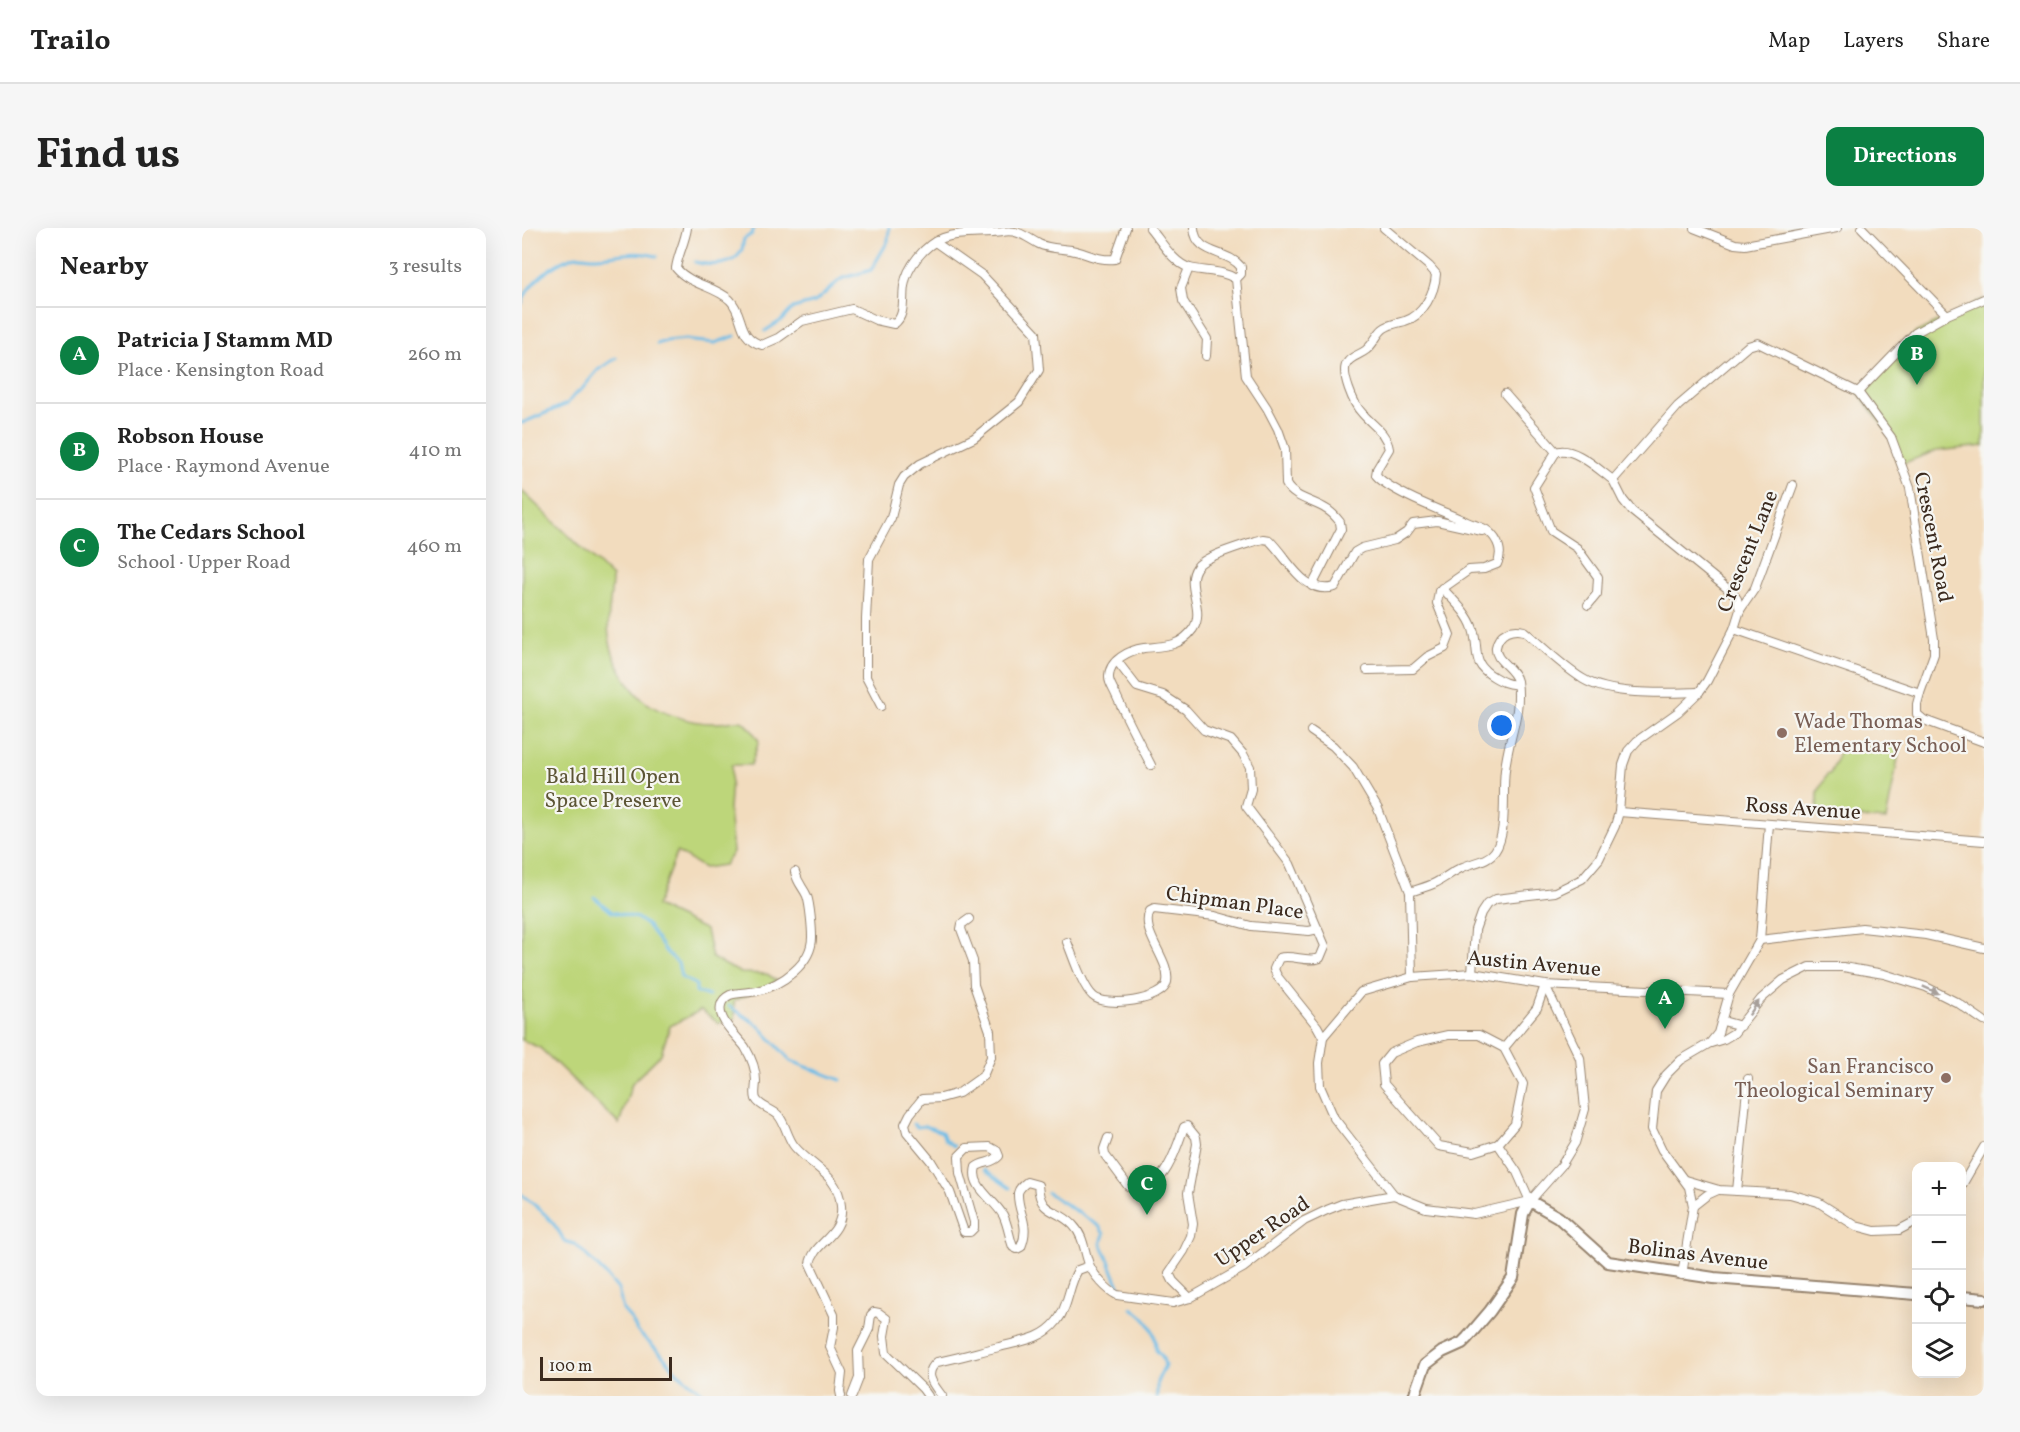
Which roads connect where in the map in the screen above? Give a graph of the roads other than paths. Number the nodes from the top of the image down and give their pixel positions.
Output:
1 (687, 228) edge
2 (1126, 228) edge
3 (1150, 228) edge
4 (1194, 228) edge
5 (1384, 228) edge
6 (1694, 228) edge
7 (1837, 228) edge
8 (1862, 228) edge
9 (936, 242) junction
10 (1189, 268) junction
11 (1236, 279) junction
12 (1984, 299) edge
13 (1947, 315) junction
14 (1206, 356) dead end
15 (1858, 392) junction
16 (1505, 394) dead end
17 (1556, 452) junction
18 (1613, 480) junction
19 (1792, 485) dead end
20 (1488, 531) junction
21 (1312, 586) junction
22 (1442, 588) junction
23 (1588, 605) dead end
24 (1740, 610) junction
25 (1734, 629) junction
26 (1117, 661) junction
27 (1367, 670) dead end
28 (1516, 684) junction
29 (1699, 693) junction
30 (1920, 693) junction
31 (881, 706) dead end
32 (1311, 731) dead end
33 (1984, 742) edge
34 (1151, 765) dead end
35 (1619, 812) junction
36 (1769, 824) junction
37 (1984, 841) edge
38 (795, 872) dead end
39 (1410, 892) junction
40 (969, 920) dead end
41 (1318, 929) junction
42 (1760, 940) junction
43 (1067, 942) dead end
44 (1984, 948) edge
45 (1472, 973) junction
46 (1412, 977) junction
47 (1545, 985) junction
48 (1729, 994) junction
49 (1723, 1021) junction
50 (1984, 1021) edge
51 (1741, 1026) junction
52 (1323, 1037) junction
53 (1710, 1043) junction
54 (1504, 1048) junction
55 (1748, 1079) dead end
56 (1108, 1138) dead end
57 (1498, 1144) junction
58 (1984, 1147) edge
59 (1966, 1178) edge
60 (1684, 1179) junction
61 (1719, 1190) junction
62 (1737, 1191) junction
63 (1394, 1195) junction
64 (1530, 1201) junction
65 (1693, 1206) junction
66 (1912, 1224) edge
67 (1089, 1266) junction
68 (1682, 1275) junction
69 (1912, 1294) edge
70 (1966, 1297) edge
71 (1190, 1298) junction
72 (1984, 1299) edge
73 (841, 1396) edge
74 (852, 1396) edge
75 (928, 1396) edge
76 (942, 1396) edge
77 (1414, 1396) edge

1 - 9 street
2 - 9 street
3 - 10 street
4 - 11 street
5 - 20 street
6 - 7 street
8 - 13 street
9 - 31 street
10 - 11 street
10 - 14 street
11 - 21 street
12 - 13 street
13 - 15 street
15 - 18 street, Crescent Road
15 - 30 street, Crescent Road
16 - 17 street
17 - 18 street
17 - 23 street
18 - 24 street
19 - 24 street, Crescent Lane
20 - 21 street
20 - 22 street
21 - 26 street
22 - 27 street
22 - 28 street
24 - 25 street, Crescent Lane
25 - 29 street, Crescent Lane
25 - 30 street
26 - 34 street
26 - 41 street
28 - 29 street
28 - 39 street
29 - 35 street, Crescent Lane
30 - 33 street
32 - 39 street
35 - 36 street, Ross Avenue
35 - 45 street, Crescent Lane
36 - 37 street, Ross Avenue
36 - 42 street
38 - 73 street
39 - 46 street
40 - 67 street
41 - 43 street, Chipman Place
41 - 52 street
42 - 44 street
42 - 48 street
45 - 46 street, Austin Avenue
45 - 47 street, Austin Avenue
46 - 52 street, Austin Avenue
47 - 48 street, Austin Avenue
47 - 54 street
47 - 64 street
48 - 49 street
49 - 51 street
49 - 53 street
51 -> 50 street
51 - 53 street
52 - 63 street
53 - 60 street
54 - 57 street
54 - 57 street
55 - 62 street
56 - 71 street, Upper Road
57 - 64 street
58 - 59 street
60 - 61 street
60 - 65 street
61 - 62 street
61 - 65 street
62 - 66 street
63 - 64 street
63 - 71 street, Upper Road
64 - 68 street, Bolinas Avenue
64 - 77 street
65 - 68 street
67 - 71 street, Upper Road
67 - 76 street
68 - 69 street, Bolinas Avenue
70 - 72 street
74 - 75 street

